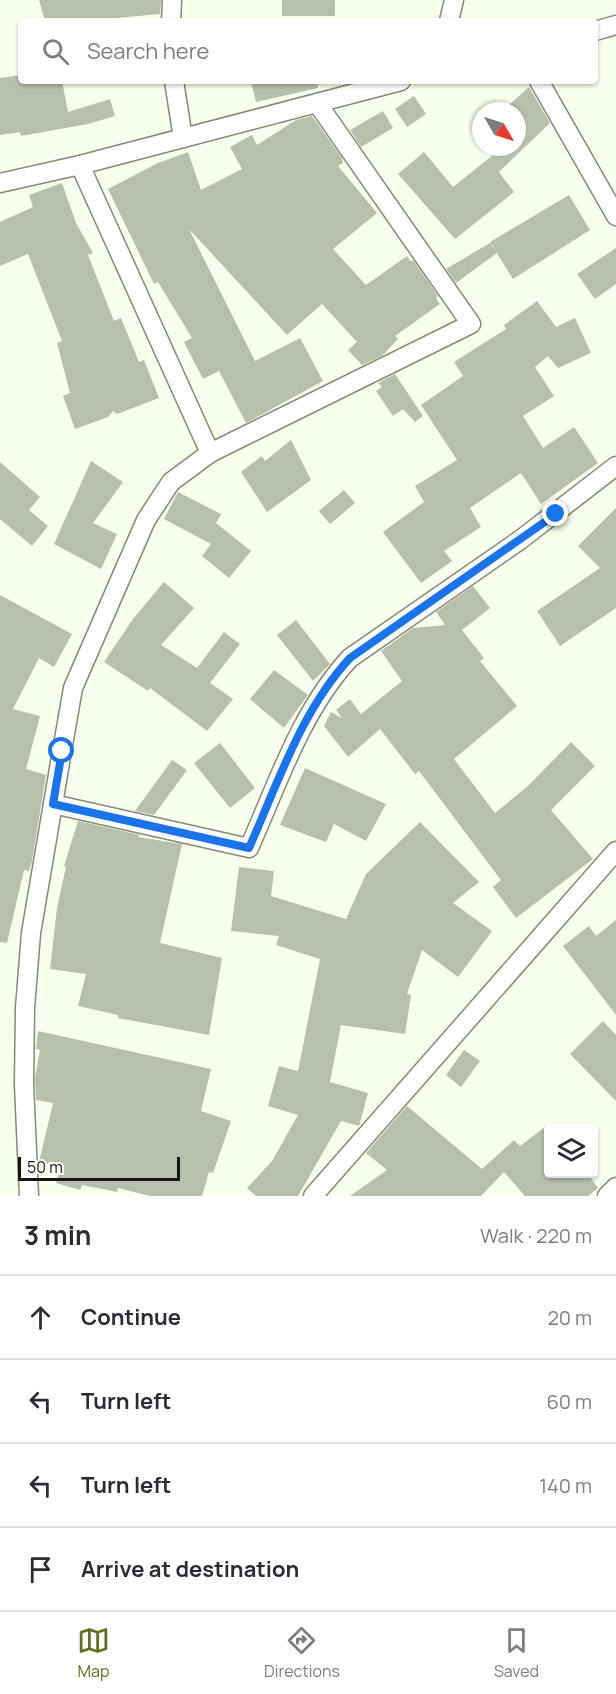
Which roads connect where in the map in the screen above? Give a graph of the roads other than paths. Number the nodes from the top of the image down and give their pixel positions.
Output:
1 (172, 0) edge
2 (454, 0) edge
3 (171, 18) edge
4 (450, 18) edge
5 (616, 25) edge
6 (598, 30) edge
7 (174, 84) edge
8 (390, 84) edge
9 (541, 84) edge
10 (317, 103) junction
11 (183, 138) junction
12 (80, 165) junction
13 (0, 183) edge
14 (616, 216) edge
15 (210, 453) junction
16 (616, 466) edge
17 (53, 804) junction
18 (616, 851) edge
19 (616, 1187) edge
20 (29, 1196) edge
21 (313, 1196) edge
22 (607, 1196) edge

1 - 3 street
2 - 4 street
5 - 6 street
7 - 11 street
8 - 10 street
9 - 14 street
10 - 11 street
10 - 15 street
11 - 12 street
12 - 13 street
12 - 15 street
15 - 17 street
16 - 17 street
17 - 20 street
18 - 21 street
19 - 22 street

